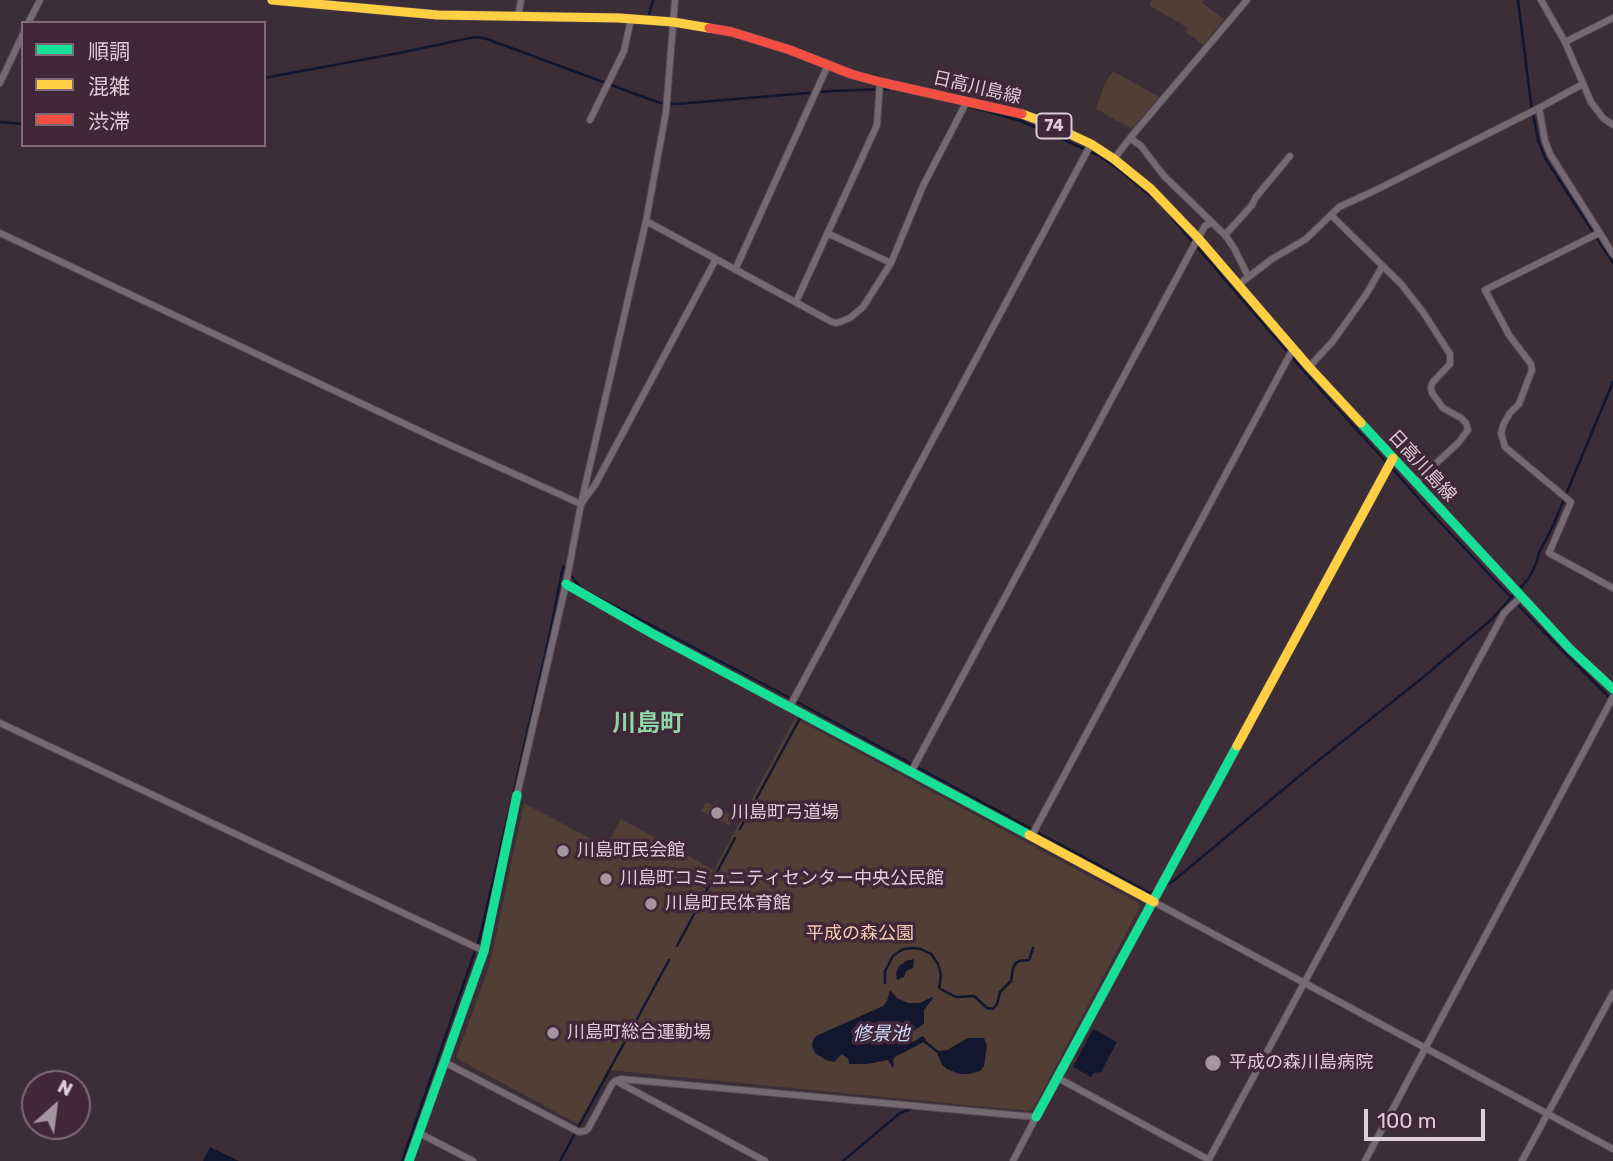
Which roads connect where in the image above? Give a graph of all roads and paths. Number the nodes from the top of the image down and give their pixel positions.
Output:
1 (40, 0) edge
2 (272, 0) edge
3 (520, 0) edge
4 (675, 0) edge
5 (1247, 0) edge
6 (1541, 0) edge
7 (293, 1) edge
8 (518, 17) junction
9 (1613, 18) edge
10 (631, 19) junction
11 (29, 21) edge
12 (673, 22) junction
13 (21, 38) edge
14 (1565, 42) junction
15 (828, 65) junction
16 (880, 82) junction
17 (0, 83) edge
18 (1583, 84) junction
19 (967, 101) junction
20 (1539, 108) junction
21 (590, 120) dead end
22 (1613, 125) edge
23 (1130, 138) junction
24 (1091, 144) junction
25 (1290, 156) dead end
26 (1114, 159) junction
27 (1164, 176) junction
28 (1151, 189) junction
29 (1331, 215) junction
30 (646, 221) junction
31 (1211, 223) junction
32 (0, 233) edge
33 (827, 233) junction
34 (1599, 233) junction
35 (1224, 235) junction
36 (1198, 238) junction
37 (1613, 254) edge
38 (716, 259) junction
39 (891, 262) junction
40 (1382, 267) junction
41 (735, 270) junction
42 (1248, 276) junction
43 (1238, 285) junction
44 (796, 302) junction
45 (1293, 349) junction
46 (1309, 368) junction
47 (1394, 458) junction
48 (1416, 482) junction
49 (581, 505) junction
50 (565, 584) junction
51 (1613, 588) edge
52 (1521, 597) junction
53 (1613, 689) edge
54 (1613, 696) edge
55 (790, 706) junction
56 (0, 723) edge
57 (911, 772) junction
58 (517, 795) joint
59 (1031, 836) junction
60 (1154, 902) junction
61 (484, 951) junction
62 (1306, 982) junction
63 (1613, 993) edge
64 (1426, 1048) junction
65 (444, 1062) junction
66 (1058, 1078) junction
67 (615, 1080) junction
68 (1548, 1114) junction
69 (1037, 1117) junction
70 (419, 1133) junction
71 (1613, 1149) edge
72 (1209, 1160) edge
73 (409, 1161) edge
74 (473, 1161) edge
75 (765, 1161) edge
76 (1013, 1161) edge
77 (1365, 1161) edge
78 (1522, 1161) edge

1 - 11 street
2 - 7 street, 日高川島線 / 74
3 - 8 street
4 - 12 street
5 - 23 street
6 - 14 street
7 - 8 street, 日高川島線 / 74
8 - 10 street, 日高川島線 / 74
9 - 14 street
10 - 12 street, 日高川島線 / 74
10 - 21 street
12 - 15 street, 日高川島線 / 74
12 - 30 street
13 - 17 street
14 - 18 street
15 - 16 street, 日高川島線 / 74
15 - 41 street
16 - 19 street, 日高川島線 / 74
16 - 33 street
18 - 20 street
18 - 22 street
19 - 24 street, 日高川島線 / 74
19 - 39 street
20 - 29 street
20 - 34 street
23 - 26 street
23 - 27 street
24 - 26 street, 日高川島線 / 74
24 - 55 street
25 - 35 street
26 - 28 street, 日高川島線 / 74
27 - 28 street
27 - 31 street
28 - 36 street, 日高川島線 / 74
29 - 40 street
29 - 42 street
30 - 38 street
30 - 49 street
31 - 35 street
31 - 36 street
32 - 49 street
33 - 39 street
33 - 44 street
34 - 37 street
34 - 51 street
35 - 42 street
36 - 43 street, 日高川島線 / 74
36 - 57 street
38 - 41 street
38 - 49 street
39 - 44 street
40 - 46 street
40 - 48 street
41 - 44 street
42 - 43 street
43 - 45 street, 日高川島線 / 74
45 - 46 street, 日高川島線 / 74
45 - 59 street
46 - 47 street, 日高川島線 / 74
47 - 48 street, 日高川島線 / 74
47 - 60 street
48 - 52 street, 日高川島線 / 74
49 - 50 street
50 - 55 street
50 - 58 street
52 - 53 street, 日高川島線 / 74
52 - 62 street
54 - 64 street
55 - 57 street
56 - 61 street
57 - 59 street
58 - 61 street
59 - 60 street
60 - 62 street
60 - 66 street
61 - 65 street
62 - 64 street
62 - 72 street
63 - 68 street
64 - 68 street
64 - 77 street
65 - 67 street
65 - 70 street
66 - 69 street
66 - 72 street
67 - 69 street
67 - 75 street
68 - 71 street
68 - 78 street
69 - 76 street
70 - 73 street
70 - 74 street

